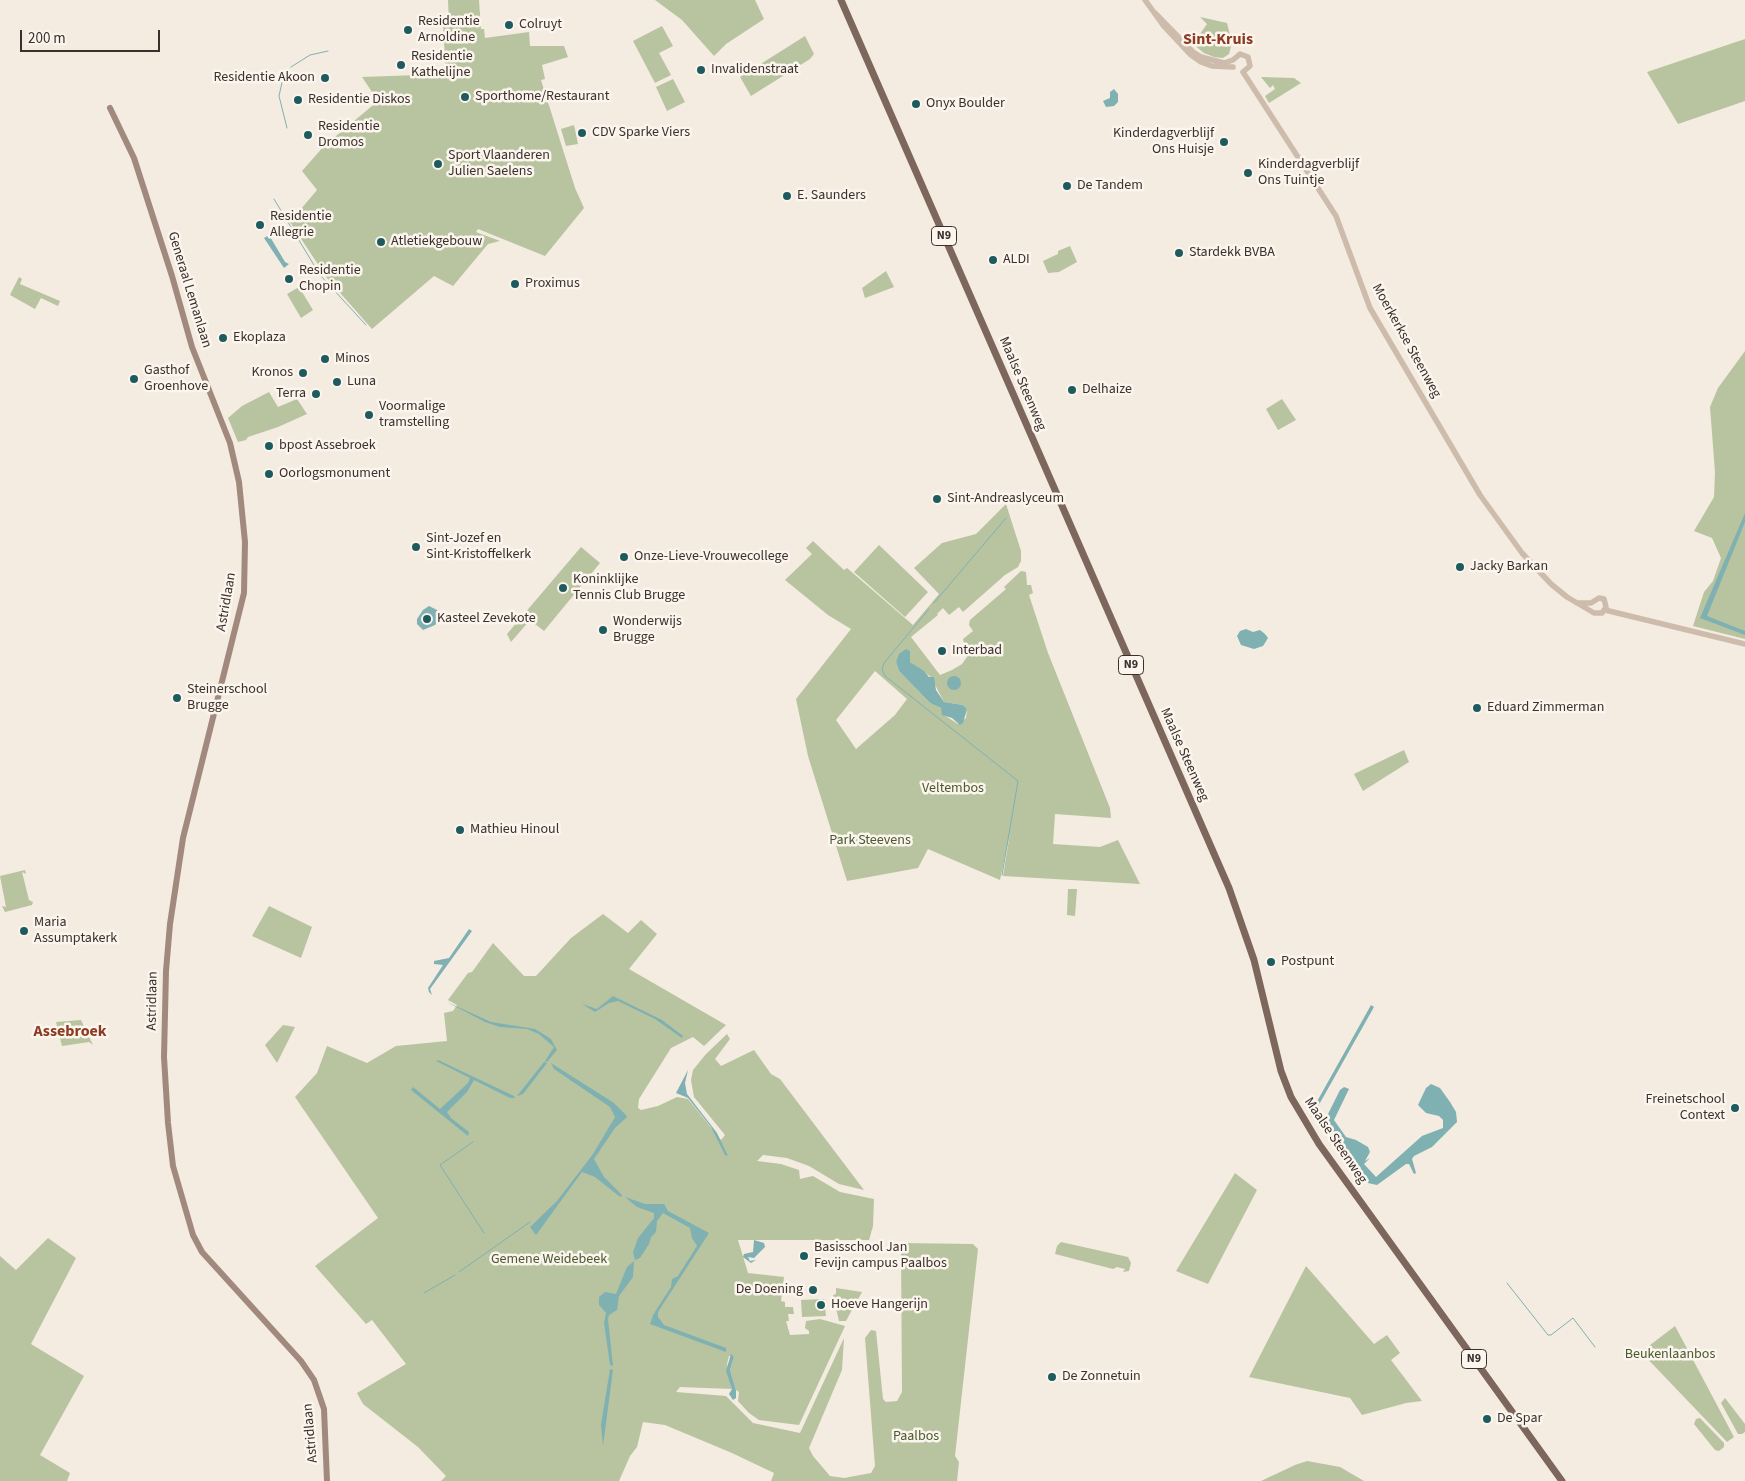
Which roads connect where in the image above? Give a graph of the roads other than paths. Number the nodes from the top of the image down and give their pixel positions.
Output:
1 (841, 0) edge
2 (1145, 0) edge
3 (1233, 63) junction
4 (1243, 72) junction
5 (110, 108) dead end
6 (239, 482) joint
7 (1590, 606) junction
8 (1606, 609) junction
9 (1745, 644) edge
10 (327, 1481) edge
11 (1562, 1481) edge

1 - 11 main road, Maalse Steenweg / N9
2 - 3 street
3 - 4 street
3 - 4 street
4 - 7 street, Moerkerkse Steenweg
5 - 6 main road, Generaal Lemanlaan
6 - 10 main road, Astridlaan
7 - 8 street, Moerkerkse Steenweg
7 - 8 street, Moerkerkse Steenweg
8 - 9 street, Moerkerkse Steenweg

